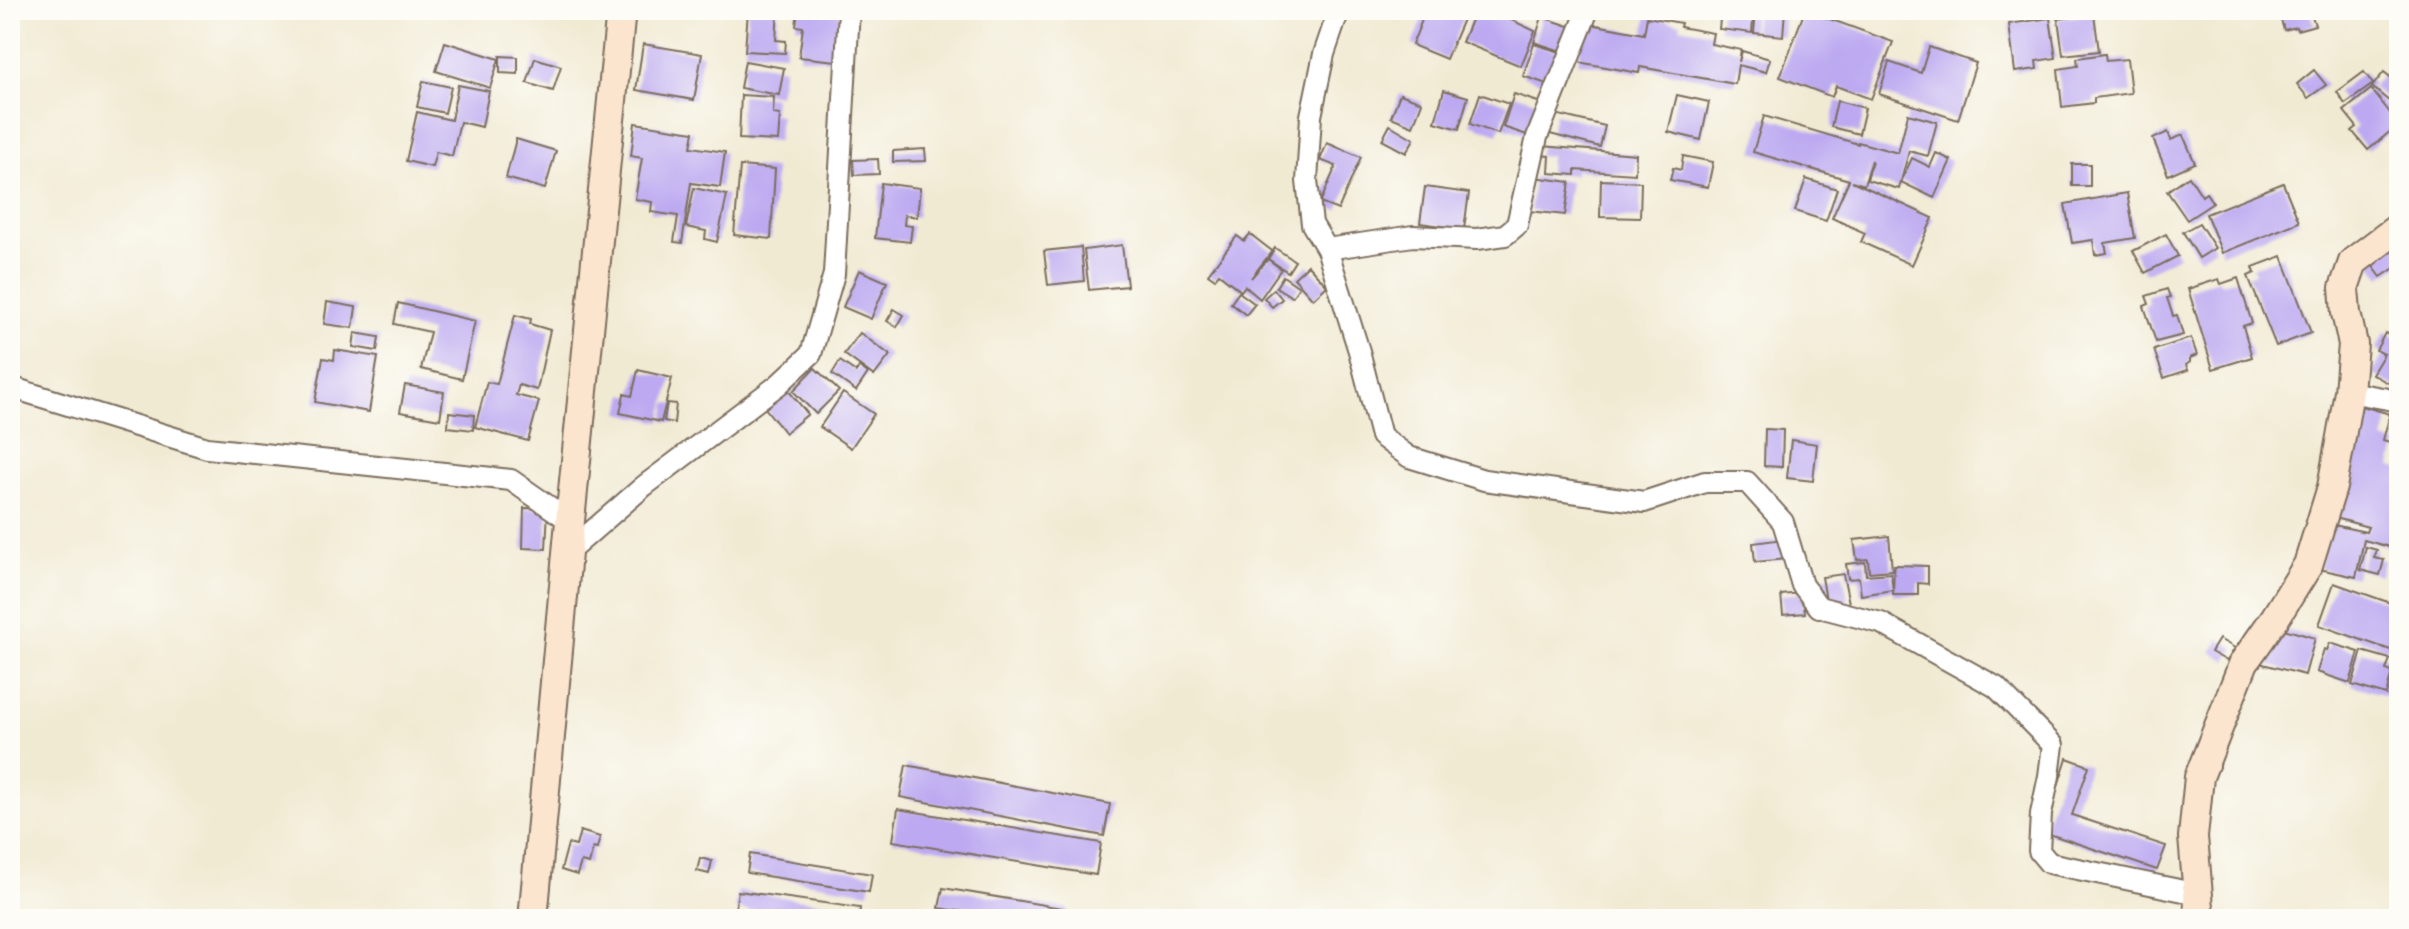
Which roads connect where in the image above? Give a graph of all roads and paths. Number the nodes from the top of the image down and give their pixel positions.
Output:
1 (621, 10) edge
2 (849, 10) edge
3 (1339, 10) edge
4 (1588, 10) edge
5 (2399, 230) edge
6 (1327, 249) junction
7 (10, 387) edge
8 (2349, 392) junction
9 (2399, 401) edge
10 (570, 521) junction
11 (567, 553) junction
12 (2199, 907) edge
13 (533, 919) edge

1 - 10 main road
2 - 11 street
3 - 6 street
4 - 6 street
5 - 8 main road
6 - 12 street
7 - 10 street
8 - 9 street
8 - 12 main road
10 - 11 main road
11 - 13 main road

